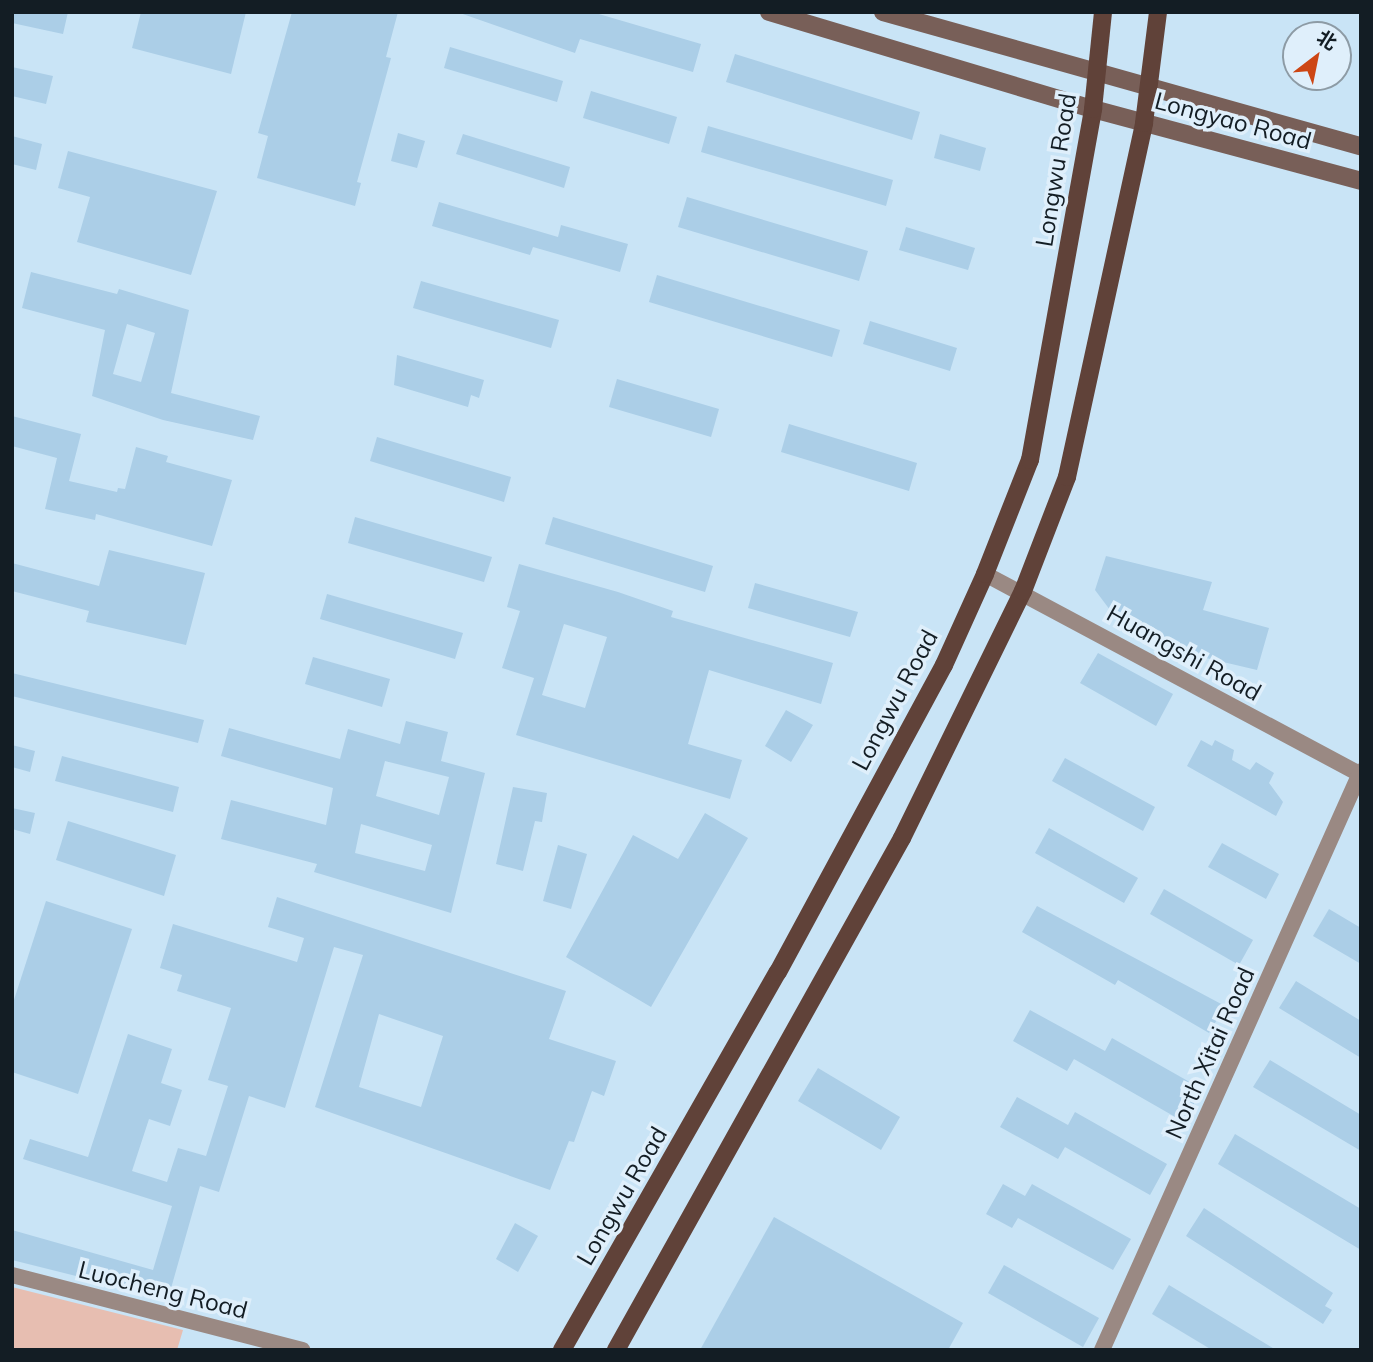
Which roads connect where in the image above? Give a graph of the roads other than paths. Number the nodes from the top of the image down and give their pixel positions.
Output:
1 (769, 12) edge
2 (883, 12) edge
3 (1104, 12) edge
4 (1158, 12) edge
5 (1095, 74) junction
6 (1149, 88) junction
7 (1093, 109) junction
8 (1144, 123) junction
9 (1361, 146) edge
10 (1361, 181) edge
11 (985, 574) junction
12 (1023, 591) junction
13 (1360, 773) edge
14 (12, 1275) edge
15 (302, 1350) edge
16 (562, 1350) edge
17 (616, 1350) edge
18 (1102, 1350) edge

1 - 7 main road, Longyao Road
2 - 5 main road, Longyao Road
3 - 5 main road, Longwu Road
4 - 6 main road
5 - 6 main road, Longyao Road
5 - 7 main road, Longwu Road
6 - 8 main road
6 - 9 main road, Longyao Road
7 - 8 main road, Longyao Road
7 - 11 main road, Longwu Road
8 - 10 main road, Longyao Road
8 - 12 main road
11 - 12 street, Huangshi Road
11 - 16 main road, Longwu Road
12 - 13 street, Huangshi Road
12 - 17 main road
13 - 18 street, North Xitai Road
14 - 15 street, Luocheng Road

